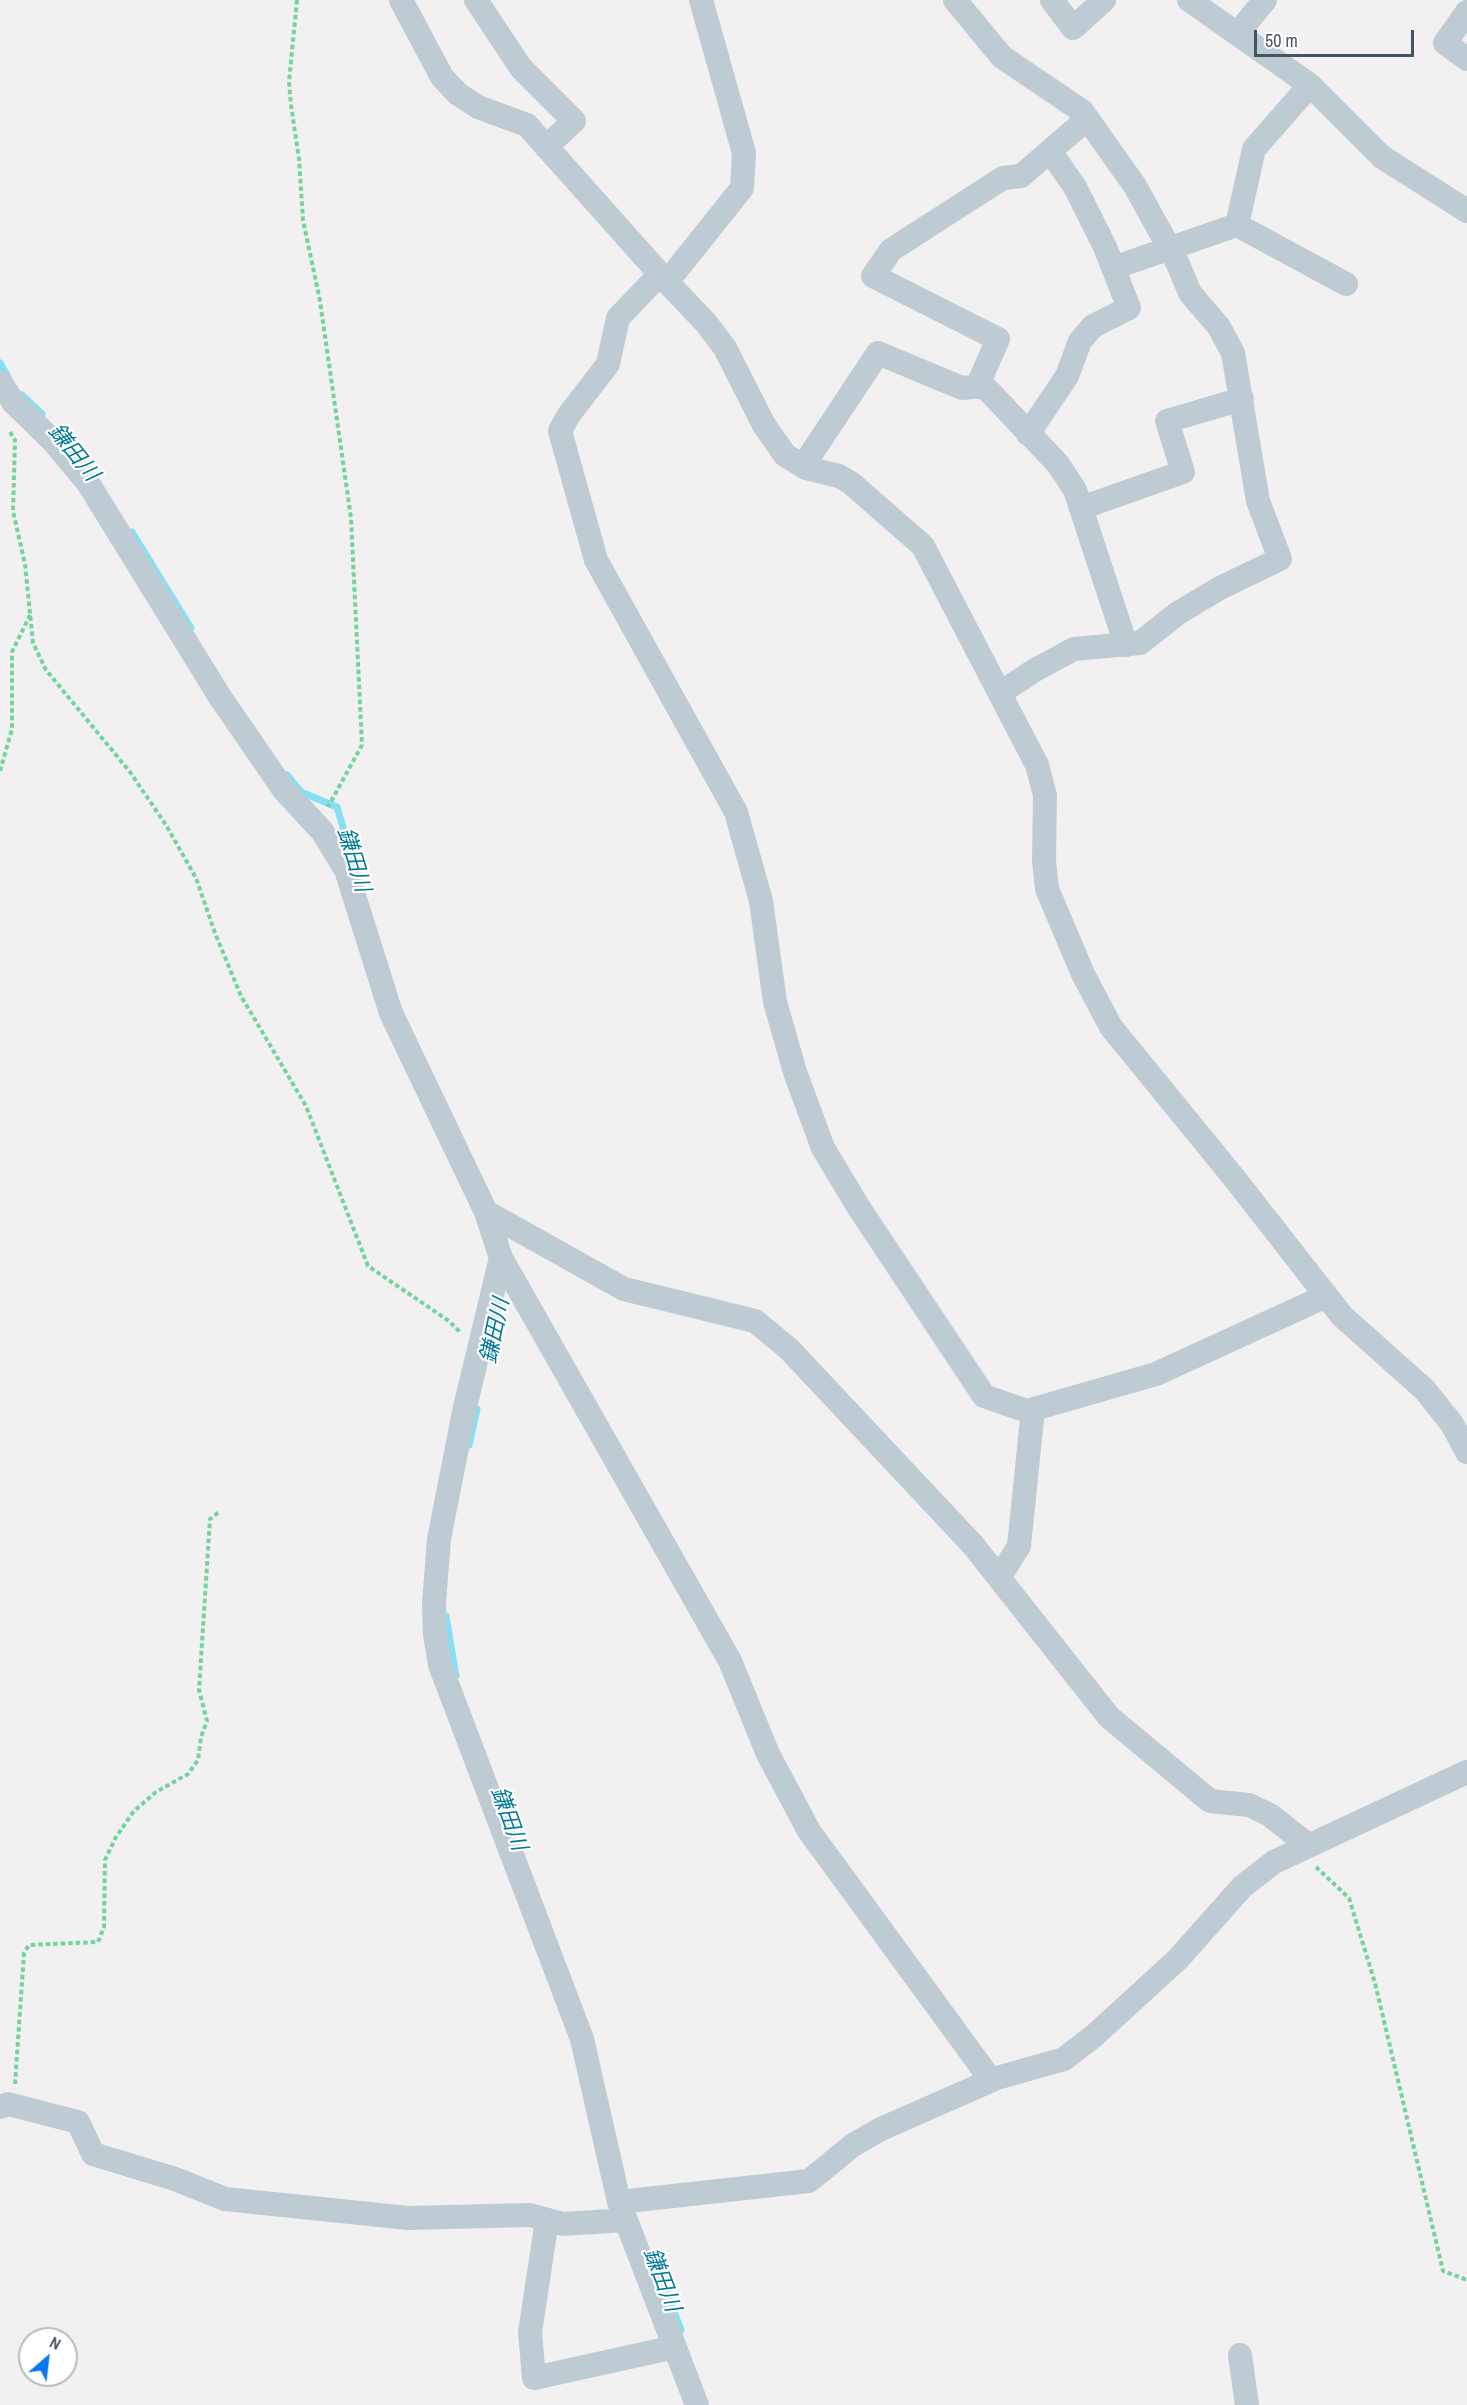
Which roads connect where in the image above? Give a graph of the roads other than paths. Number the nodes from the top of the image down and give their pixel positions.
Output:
1 (401, 0) edge
2 (476, 0) edge
3 (702, 0) edge
4 (955, 0) edge
5 (1052, 0) edge
6 (1104, 0) edge
7 (1189, 0) edge
8 (1265, 0) edge
9 (1467, 12) edge
10 (1237, 34) junction
11 (1467, 59) edge
12 (1310, 85) junction
13 (1087, 118) junction
14 (546, 147) junction
15 (1050, 151) junction
16 (1467, 211) edge
17 (1237, 225) junction
18 (1169, 249) junction
19 (1113, 268) junction
20 (664, 278) junction
21 (1346, 284) dead end
22 (0, 382) edge
23 (977, 387) junction
24 (1242, 399) junction
25 (1028, 434) junction
26 (803, 466) junction
27 (1081, 508) junction
28 (1126, 645) junction
29 (1000, 693) junction
30 (486, 1212) junction
31 (501, 1258) junction
32 (1326, 1296) junction
33 (1033, 1409) junction
34 (1467, 1452) edge
35 (999, 1578) junction
36 (1467, 1772) edge
37 (1304, 1849) junction
38 (991, 2080) junction
39 (4, 2106) edge
40 (622, 2211) junction
41 (547, 2220) junction
42 (675, 2347) junction
43 (1240, 2355) dead end
44 (698, 2405) edge
45 (1247, 2405) edge

1 - 14 street
2 - 14 street
3 - 20 street
4 - 13 street
5 - 6 street
7 - 10 street
8 - 10 street
9 - 11 street
10 - 12 street
12 - 16 street
12 - 17 street
13 - 15 street
13 - 18 street
14 - 20 street
15 - 19 street
15 - 23 street
17 - 18 street
17 - 21 street
18 - 19 street
18 - 24 street
19 - 25 street
20 - 26 street
20 - 33 street
22 - 30 street
23 - 25 street
23 - 26 street
24 - 27 street
24 - 28 street
25 - 27 street
26 - 29 street
27 - 28 street
28 - 29 street
29 - 32 street
30 - 31 street
30 - 35 street
31 - 38 street
31 - 40 street
32 - 33 street
32 - 34 street
33 - 35 street
35 - 37 street
36 - 37 street
37 - 38 street
38 - 40 street
39 - 41 street
40 - 41 street
40 - 42 street
41 - 42 street
42 - 44 street
43 - 45 street

